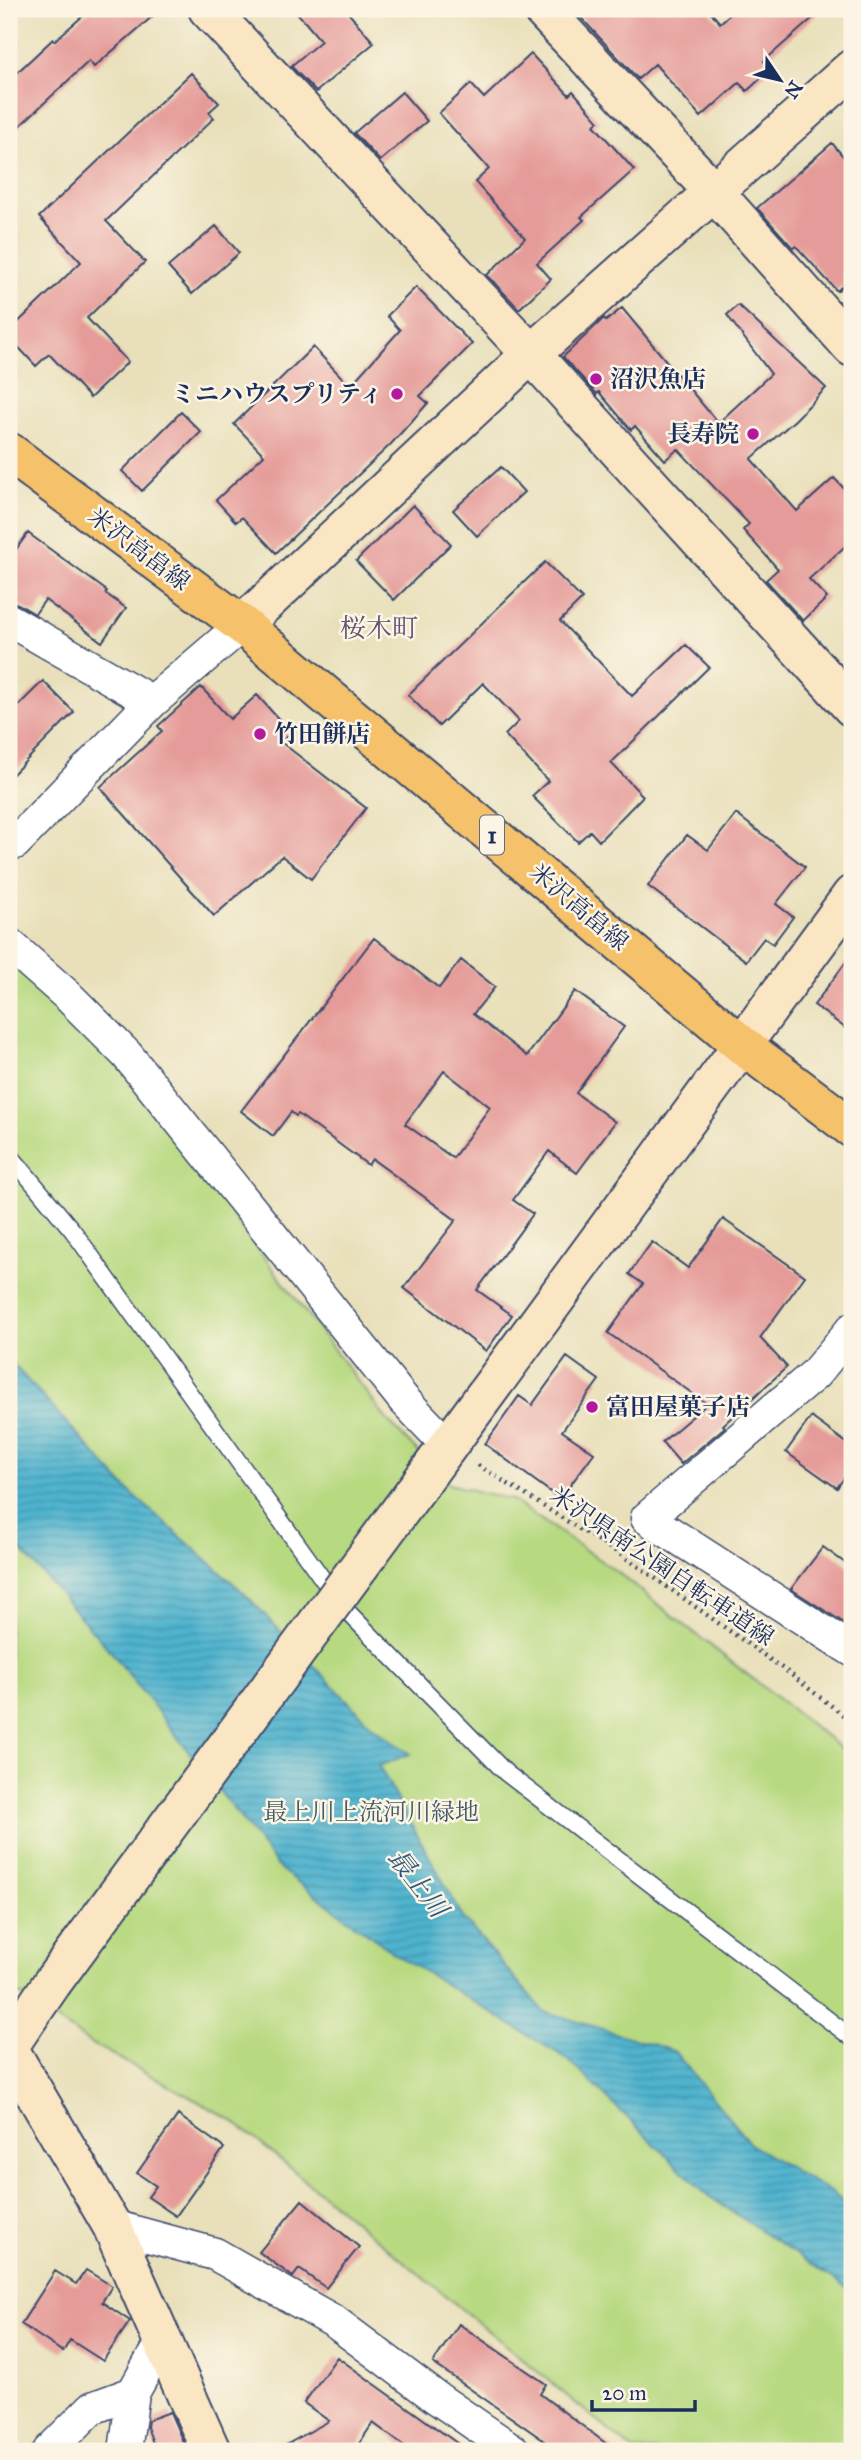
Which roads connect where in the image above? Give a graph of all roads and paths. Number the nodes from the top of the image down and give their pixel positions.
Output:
1 (208, 9) edge
2 (542, 9) edge
3 (852, 69) edge
4 (714, 192) junction
5 (852, 347) edge
6 (531, 354) junction
7 (9, 452) edge
8 (9, 620) edge
9 (242, 625) junction
10 (152, 702) junction
11 (852, 707) edge
12 (15, 843) dead end
13 (852, 895) edge
14 (9, 944) edge
15 (743, 1045) junction
16 (852, 1128) edge
17 (9, 1154) edge
18 (852, 1329) edge
19 (448, 1446) junction
20 (852, 1650) edge
21 (852, 1722) edge
22 (852, 2038) edge
23 (9, 2047) edge
24 (112, 2225) junction
25 (162, 2340) junction
26 (133, 2393) junction
27 (49, 2451) edge
28 (125, 2451) edge
29 (211, 2451) edge
30 (514, 2451) edge

1 - 6 street
2 - 4 street
3 - 4 street
4 - 5 street
4 - 6 street
6 - 9 street
6 - 11 street
7 - 9 main road, 米沢高畠線 / 1
8 - 10 street
9 - 10 street
9 - 15 main road, 米沢高畠線 / 1
10 - 12 street
13 - 15 street
14 - 19 street
15 - 16 main road, 米沢高畠線 / 1
15 - 19 street
17 - 22 lane
18 - 20 street
19 - 21 path, 米沢県南公園自転車道線
19 - 23 street, bridge
23 - 24 street
24 - 25 street
24 - 30 street
25 - 26 street
25 - 29 street
26 - 27 street
26 - 28 street

